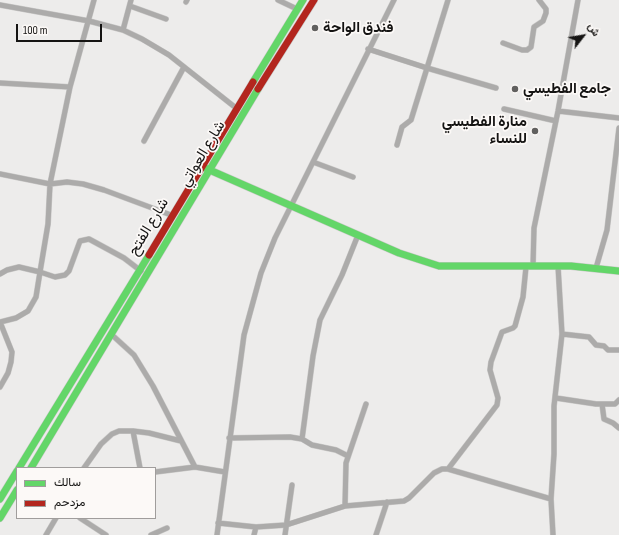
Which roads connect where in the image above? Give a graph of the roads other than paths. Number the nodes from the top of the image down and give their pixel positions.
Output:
1 (94, 0) edge
2 (131, 0) edge
3 (278, 0) edge
4 (303, 0) edge
5 (314, 0) edge
6 (394, 0) edge
7 (448, 0) edge
8 (539, 0) edge
9 (578, 0) edge
10 (0, 5) edge
11 (130, 6) junction
12 (297, 9) junction
13 (166, 19) dead end
14 (90, 20) junction
15 (123, 30) junction
16 (503, 43) dead end
17 (368, 49) junction
18 (184, 67) junction
19 (427, 68) junction
20 (0, 83) edge
21 (70, 87) junction
22 (496, 88) dead end
23 (236, 108) junction
24 (504, 109) dead end
25 (558, 111) junction
26 (619, 118) edge
27 (556, 121) junction
28 (619, 128) edge
29 (144, 141) dead end
30 (397, 145) dead end
31 (313, 162) junction
32 (201, 166) junction
33 (209, 169) junction
34 (0, 174) edge
35 (353, 176) dead end
36 (50, 184) junction
37 (292, 205) junction
38 (171, 215) junction
39 (358, 235) junction
40 (530, 266) junction
41 (558, 266) junction
42 (596, 268) junction
43 (139, 270) junction
44 (619, 271) edge
45 (40, 272) junction
46 (0, 274) edge
47 (146, 274) junction
48 (0, 322) edge
49 (111, 334) junction
50 (562, 334) junction
51 (619, 350) edge
52 (0, 387) edge
53 (556, 398) junction
54 (619, 400) edge
55 (366, 404) dead end
56 (602, 404) junction
57 (619, 428) edge
58 (133, 430) junction
59 (229, 438) junction
60 (302, 439) junction
61 (181, 442) junction
62 (348, 456) junction
63 (195, 466) junction
64 (20, 467) edge
65 (31, 467) edge
66 (85, 467) edge
67 (140, 467) edge
68 (448, 469) junction
69 (156, 472) edge
70 (225, 472) junction
71 (16, 473) edge
72 (292, 485) dead end
73 (16, 492) edge
74 (0, 499) edge
75 (551, 499) junction
76 (387, 502) junction
77 (345, 506) junction
78 (0, 518) edge
79 (55, 519) edge
80 (82, 519) edge
81 (218, 523) junction
82 (286, 525) junction
83 (256, 527) junction
84 (167, 528) dead end
85 (46, 535) edge
86 (106, 535) edge
87 (151, 535) edge
88 (217, 535) edge
89 (254, 535) edge
90 (285, 535) edge
91 (376, 535) edge
92 (553, 535) edge

1 - 14 street
2 - 11 street
3 - 12 street
4 - 12 main road, شارع الفتح
5 - 33 main road, شارع العواتي
6 - 17 street
7 - 19 street
8 - 16 street
9 - 25 street
10 - 14 street
11 - 13 street
11 - 15 street
12 - 23 main road, شارع الفتح
14 - 15 street
14 - 21 street
15 - 18 street
17 - 19 street
17 - 31 street
18 - 23 street
18 - 29 street
19 - 22 street
19 - 30 street
20 - 21 street
21 - 36 street
23 - 32 main road, شارع الفتح
24 - 27 street
25 - 26 street
25 - 27 street
27 - 40 street
28 - 42 street
31 - 35 street
31 - 37 street
32 - 33 main road
32 - 38 main road, شارع الفتح
33 - 37 main road
33 - 47 main road, شارع العواتي
34 - 36 street
36 - 38 street
36 - 45 street
37 - 39 main road
37 - 59 street
38 - 43 main road, شارع الفتح
39 - 40 main road
39 - 60 street
40 - 41 main road
40 - 68 street
41 - 42 main road
41 - 50 street
42 - 44 main road
43 - 45 street
43 - 47 street
43 - 64 main road, شارع الفتح
45 - 46 street
45 - 48 street
47 - 49 main road, شارع العواتي
48 - 52 street
49 - 61 street
49 - 65 main road, شارع العواتي
50 - 51 street
50 - 53 street
53 - 56 street
53 - 75 street
54 - 56 street
55 - 62 street
56 - 57 street
58 - 61 street
58 - 66 street
58 - 67 street
59 - 60 street
59 - 70 street
60 - 62 street
61 - 63 street
62 - 77 street
63 - 69 street
63 - 70 street
68 - 75 street
68 - 76 street
70 - 81 street
71 - 74 main road
72 - 82 street
73 - 78 main road
75 - 92 street
76 - 77 street
76 - 91 street
77 - 82 street
79 - 85 street
80 - 86 street
81 - 83 street
81 - 88 street
82 - 83 street
82 - 90 street
83 - 89 street
84 - 87 street

